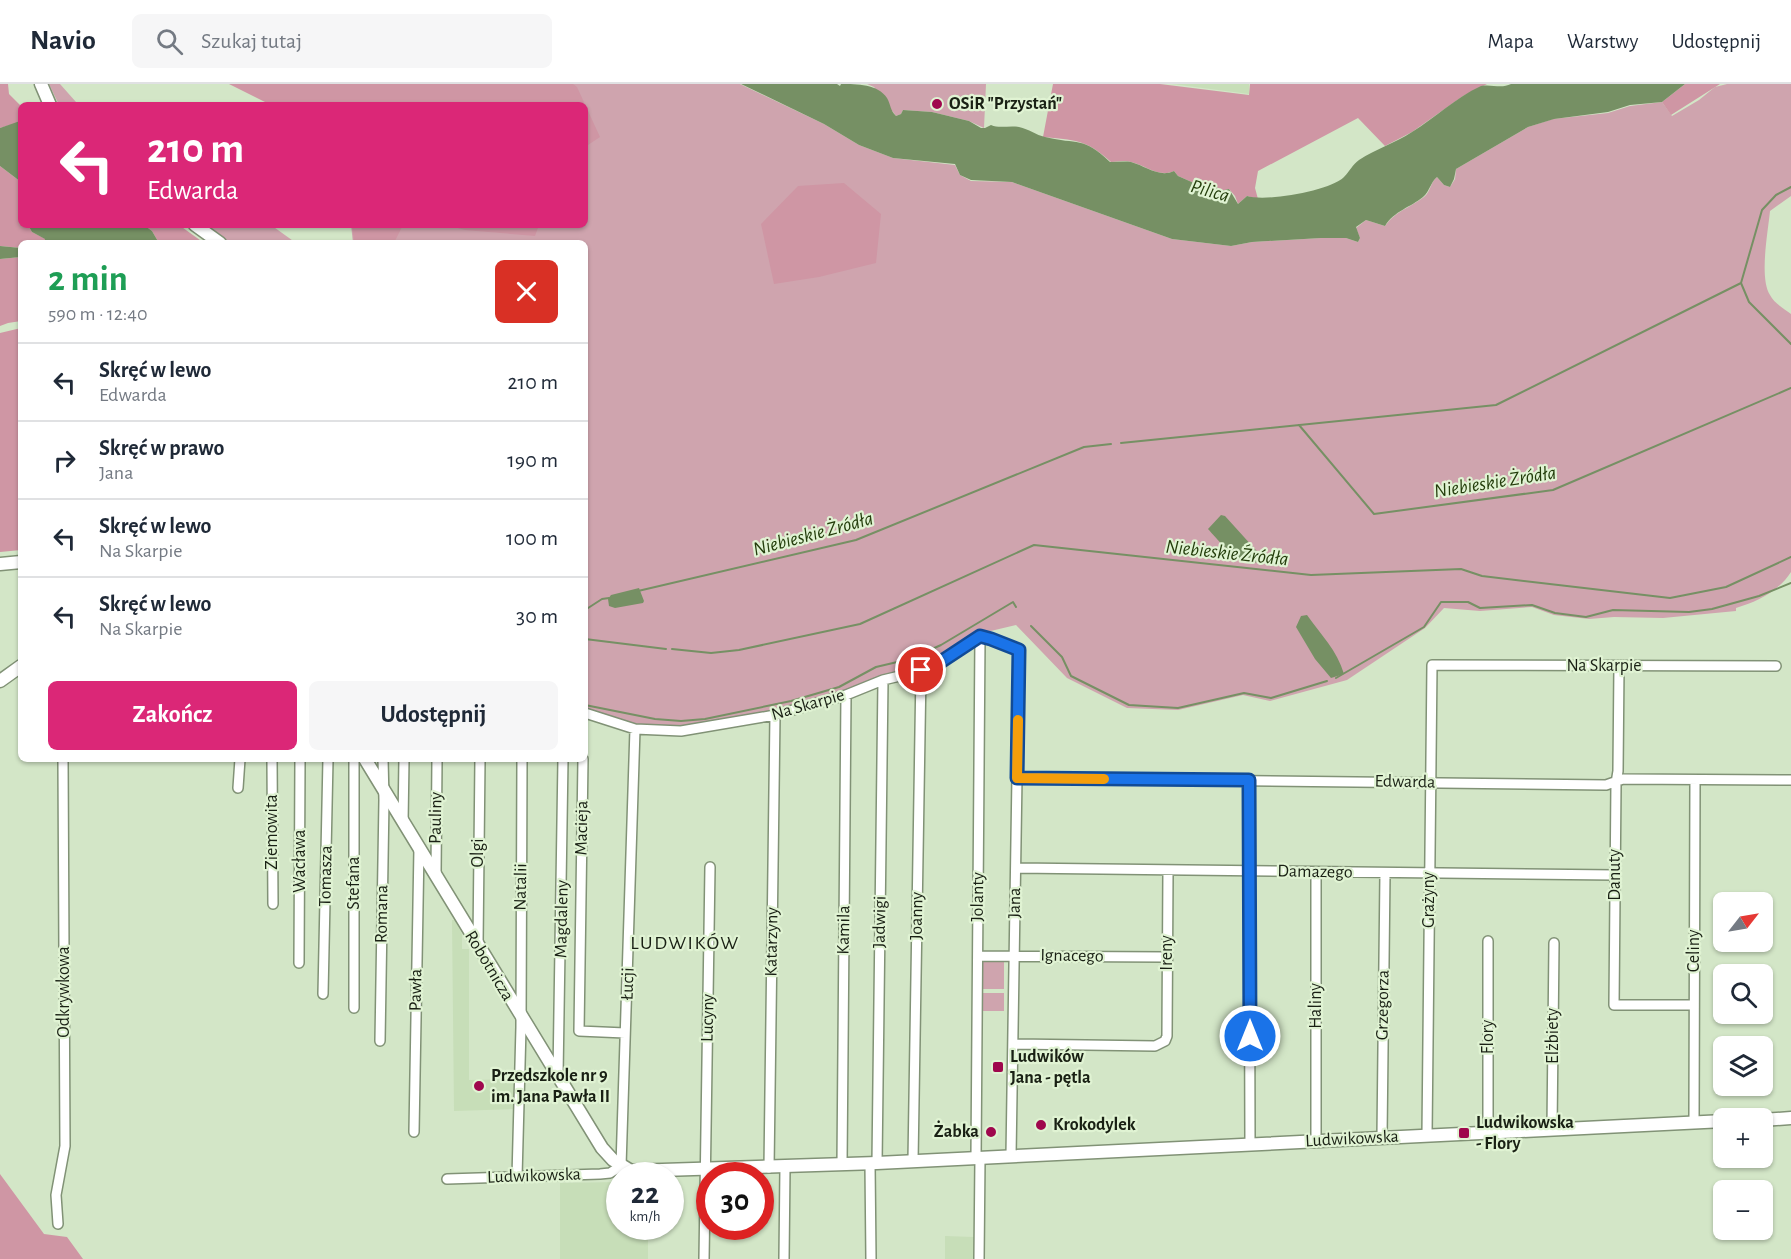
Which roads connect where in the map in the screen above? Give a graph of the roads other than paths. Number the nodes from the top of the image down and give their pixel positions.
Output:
1 (41, 84) edge
2 (49, 102) edge
3 (199, 228) edge
4 (216, 240) edge
5 (18, 562) edge
6 (0, 564) edge
7 (980, 636) junction
8 (1432, 665) joint
9 (1619, 666) junction
10 (1776, 666) dead end
11 (18, 668) edge
12 (921, 670) junction
13 (883, 680) junction
14 (0, 681) edge
15 (846, 695) junction
16 (588, 714) edge
17 (775, 715) junction
18 (635, 729) junction
19 (63, 762) edge
20 (240, 762) edge
21 (272, 762) edge
22 (300, 762) edge
23 (328, 762) edge
24 (354, 762) edge
25 (367, 762) edge
26 (383, 762) edge
27 (404, 762) edge
28 (437, 762) edge
29 (480, 762) edge
30 (522, 762) edge
31 (563, 762) edge
32 (583, 762) edge
33 (1017, 778) junction
34 (1249, 780) junction
35 (1695, 780) junction
36 (1791, 780) edge
37 (1431, 782) junction
38 (1616, 783) junction
39 (238, 788) dead end
40 (383, 788) junction
41 (404, 823) junction
42 (419, 848) junction
43 (710, 867) dead end
44 (1016, 868) junction
45 (1168, 871) junction
46 (1250, 871) junction
47 (1316, 872) junction
48 (1385, 873) junction
49 (1430, 873) junction
50 (1615, 875) junction
51 (436, 876) junction
52 (273, 904) dead end
53 (1488, 942) dead end
54 (1554, 943) dead end
55 (478, 947) junction
56 (1014, 955) junction
57 (978, 956) junction
58 (1167, 957) junction
59 (299, 963) dead end
60 (323, 994) dead end
61 (1694, 1005) junction
62 (354, 1008) dead end
63 (520, 1016) junction
64 (625, 1033) junction
65 (380, 1041) dead end
66 (1013, 1044) junction
67 (558, 1078) junction
68 (1791, 1118) edge
69 (1773, 1119) edge
70 (1713, 1121) edge
71 (1694, 1122) junction
72 (1552, 1128) junction
73 (414, 1132) dead end
74 (1488, 1132) junction
75 (1427, 1135) junction
76 (1382, 1137) junction
77 (1316, 1141) junction
78 (1250, 1144) junction
79 (1011, 1156) junction
80 (978, 1158) junction
81 (913, 1161) junction
82 (617, 1162) edge
83 (621, 1162) edge
84 (706, 1162) edge
85 (769, 1162) edge
86 (874, 1163) junction
87 (842, 1165) junction
88 (785, 1167) junction
89 (774, 1168) edge
90 (606, 1173) edge
91 (517, 1177) junction
92 (447, 1179) dead end
93 (58, 1224) dead end
94 (704, 1240) edge
95 (704, 1259) edge
96 (784, 1259) edge
97 (871, 1259) edge
98 (979, 1259) edge

1 - 2 street
3 - 4 street
5 - 6 street
7 - 12 street, Na Skarpie
7 - 33 street, Jana
7 - 57 street, Jolanty
8 - 9 street, Na Skarpie
8 - 37 street, Grażyny
9 - 10 street, Na Skarpie
9 - 38 street, Danuty
11 - 14 street
12 - 13 street, Na Skarpie
12 - 81 street, Joanny
13 - 15 street, Na Skarpie
13 - 86 street, Jadwigi
15 - 17 street, Na Skarpie
15 - 87 street, Kamila
16 - 18 street, Na Skarpie
17 - 18 street, Na Skarpie
17 - 85 street, Katarzyny
18 - 64 street, Łucji
19 - 93 street, Odkrywkowa
20 - 39 street
21 - 52 street, Ziemowita
22 - 59 street, Wacława
23 - 60 street, Tomasza
24 - 62 street, Stefana
25 - 40 street, Robotnicza
26 - 40 street, Romana
27 - 41 street
28 - 51 street, Pauliny
29 - 55 street, Olgi
30 - 63 street, Natalii
31 - 67 street, Magdaleny
32 - 64 street, Macieja
33 - 34 street, Edwarda
33 - 44 street, Jana
34 - 37 street, Edwarda
34 - 46 street
35 - 36 street, Edwarda
35 - 38 street, Edwarda
35 - 61 street, Celiny
37 - 38 street, Edwarda
37 - 49 street, Grażyny
38 - 50 street, Danuty
40 - 41 street, Robotnicza
40 - 65 street, Romana
41 - 42 street, Robotnicza
42 - 51 street, Robotnicza
42 - 73 street, Pawła
43 - 84 street, Lucyny
44 - 45 street, Damazego
44 - 56 street, Jana
45 - 46 street, Damazego
45 - 58 street, Ireny
46 - 47 street, Damazego
46 - 78 street
47 - 48 street, Damazego
47 - 77 street, Haliny
48 - 49 street, Damazego
48 - 76 street, Grzegorza
49 - 50 street, Damazego
49 - 75 street, Grażyny
50 - 61 street, Danuty
51 - 55 street, Robotnicza
53 - 74 street, Flory
54 - 72 street, Elżbiety
55 - 63 street, Robotnicza
56 - 57 street, Ignacego
56 - 58 street, Ignacego
56 - 66 street, Jana
57 - 80 street, Jolanty
58 - 66 street, Ireny
61 - 71 street, Celiny
63 - 67 street, Robotnicza
63 - 91 street, Natalii
64 - 83 street, Łucji
66 - 79 street, Jana
67 - 82 street, Robotnicza
68 - 69 street
70 - 71 street, Ludwikowska
71 - 72 street, Ludwikowska
72 - 74 street, Ludwikowska
74 - 75 street, Ludwikowska
75 - 76 street, Ludwikowska
76 - 77 street, Ludwikowska
77 - 78 street, Ludwikowska
78 - 79 street, Ludwikowska
79 - 80 street, Ludwikowska
80 - 81 street, Ludwikowska
80 - 98 street
81 - 86 street, Ludwikowska
86 - 87 street, Ludwikowska
86 - 97 street
87 - 88 street, Ludwikowska
88 - 89 street, Ludwikowska
88 - 96 street
90 - 91 street, Ludwikowska
91 - 92 street, Ludwikowska
94 - 95 street, Lucyny

